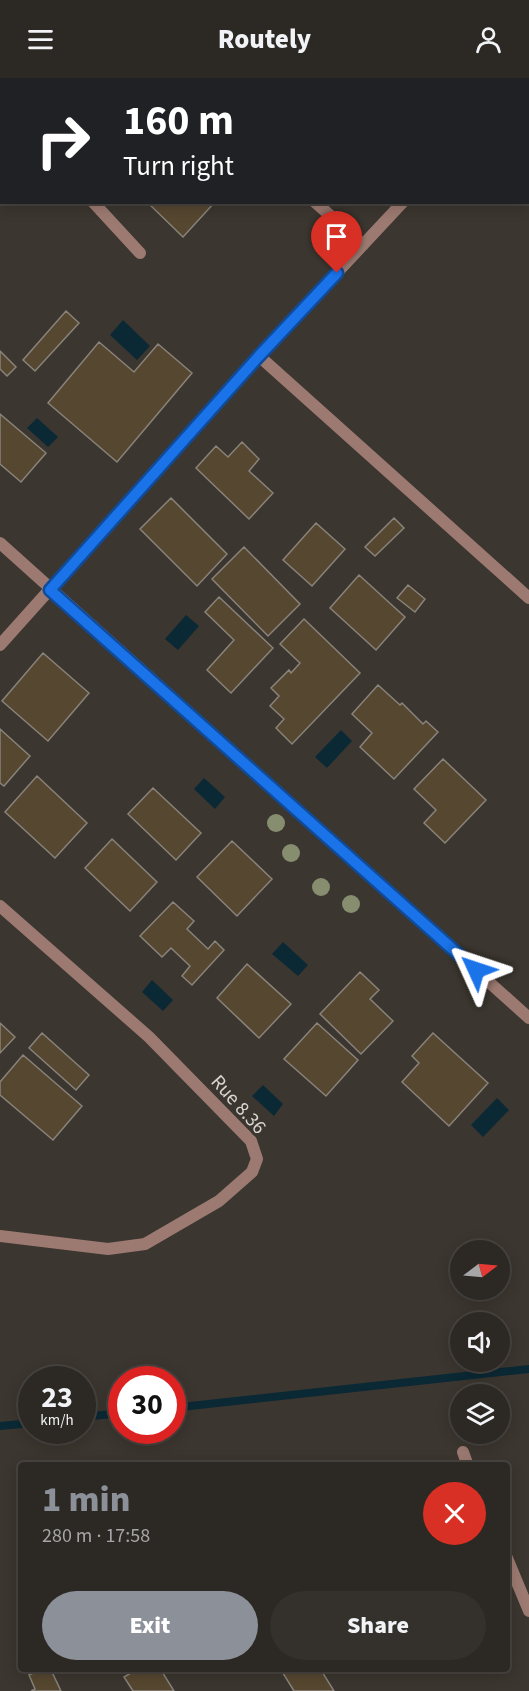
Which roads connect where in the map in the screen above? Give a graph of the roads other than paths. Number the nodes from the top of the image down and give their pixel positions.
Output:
1 (95, 204) edge
2 (317, 204) edge
3 (400, 204) edge
4 (363, 245) junction
5 (140, 253) dead end
6 (259, 356) junction
7 (0, 543) edge
8 (50, 590) junction
9 (529, 597) edge
10 (0, 645) edge
11 (0, 906) edge
12 (529, 1018) edge
13 (0, 1236) edge
14 (462, 1452) dead end
15 (466, 1462) edge
16 (510, 1564) edge
17 (529, 1611) edge

1 - 5 street
2 - 4 street
3 - 4 street
4 - 6 street
6 - 8 street
6 - 9 street
7 - 8 street
8 - 10 street
8 - 12 street
11 - 13 street, Rue 8.36
14 - 15 street
16 - 17 street

